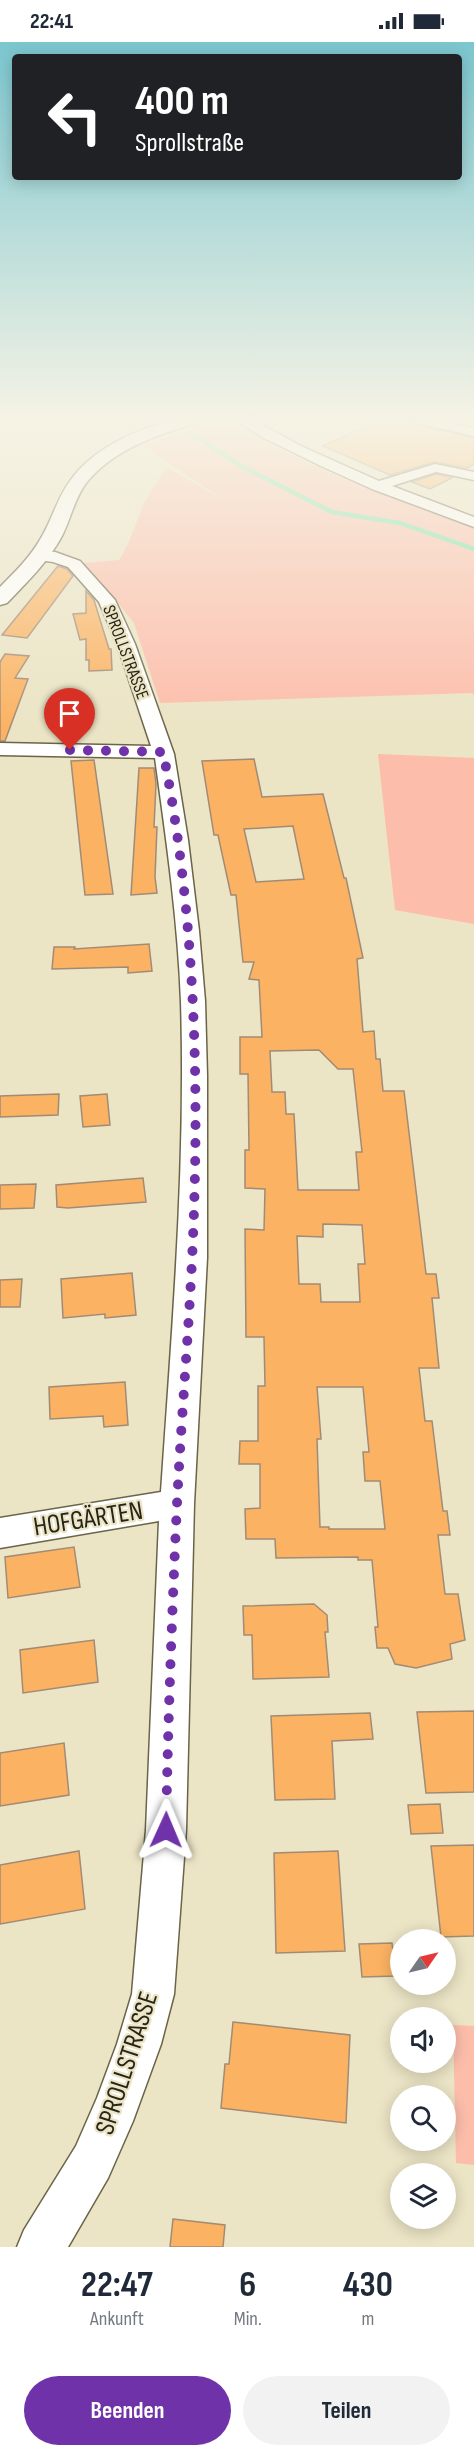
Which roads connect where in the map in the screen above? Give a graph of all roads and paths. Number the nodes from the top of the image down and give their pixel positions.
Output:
1 (59, 522) edge
2 (38, 556) junction
3 (0, 599) edge
4 (0, 749) edge
5 (163, 752) junction
6 (177, 1504) junction
7 (0, 1533) edge
8 (41, 2247) edge

1 - 2 street
2 - 3 street
2 - 5 street, SPROLLSTRASSE
4 - 5 street
5 - 6 street, SPROLLSTRASSE
6 - 7 street, HOFGÄRTEN
6 - 8 street, SPROLLSTRASSE

